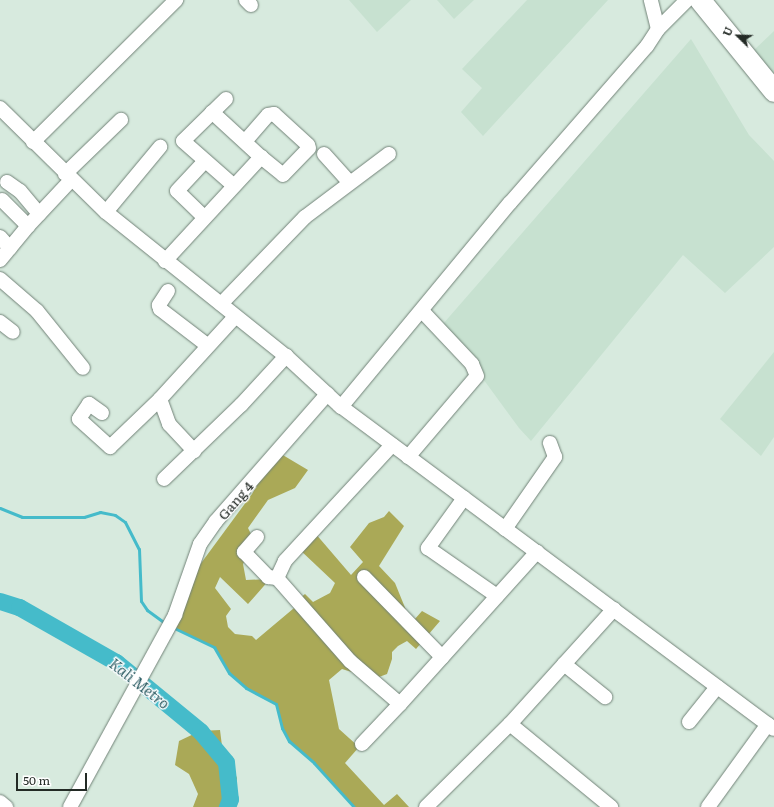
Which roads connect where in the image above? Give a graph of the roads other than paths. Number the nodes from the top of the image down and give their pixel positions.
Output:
1 (176, 0) edge
2 (651, 0) edge
3 (687, 0) edge
4 (700, 0) edge
5 (658, 29) junction
6 (774, 90) edge
7 (226, 99) dead end
8 (0, 108) edge
9 (212, 112) junction
10 (120, 120) dead end
11 (245, 141) junction
12 (33, 142) junction
13 (160, 147) dead end
14 (324, 154) dead end
15 (389, 154) dead end
16 (261, 157) junction
17 (204, 161) junction
18 (68, 177) junction
19 (7, 182) dead end
20 (349, 182) junction
21 (233, 185) junction
22 (2, 200) dead end
23 (106, 212) junction
24 (39, 214) junction
25 (204, 217) junction
26 (28, 226) junction
27 (0, 237) edge
28 (10, 248) junction
29 (0, 260) edge
30 (165, 261) junction
31 (0, 279) edge
32 (168, 292) dead end
33 (221, 304) junction
34 (422, 311) junction
35 (235, 317) junction
36 (0, 322) edge
37 (13, 332) dead end
38 (207, 345) junction
39 (286, 356) junction
40 (83, 368) dead end
41 (160, 399) junction
42 (334, 401) junction
43 (102, 414) dead end
44 (550, 443) dead end
45 (392, 445) junction
46 (194, 451) junction
47 (408, 458) junction
48 (164, 479) dead end
49 (464, 498) junction
50 (505, 529) junction
51 (257, 537) dead end
52 (537, 552) junction
53 (364, 577) dead end
54 (276, 578) junction
55 (497, 596) junction
56 (614, 609) junction
57 (442, 657) junction
58 (564, 664) junction
59 (717, 687) junction
60 (604, 697) dead end
61 (400, 704) junction
62 (689, 722) dead end
63 (510, 724) junction
64 (771, 726) edge
65 (362, 744) dead end
66 (0, 802) edge
67 (6, 807) edge
68 (70, 807) edge
69 (426, 807) edge
70 (611, 807) edge
71 (708, 807) edge

1 - 12 street
2 - 5 street
3 - 5 street, Gang 4
4 - 6 highway
5 - 34 street, Gang 4
7 - 9 street
8 - 12 street
9 - 11 street
9 - 17 street
10 - 18 street
11 - 16 street
11 - 16 street
12 - 18 street
13 - 23 street
14 - 20 street
15 - 20 street
16 - 21 street
17 - 21 street
17 - 25 street
18 - 23 street
18 - 24 street
19 - 24 street
20 - 33 street
21 - 25 street
22 - 26 street
23 - 30 street
24 - 26 street
25 - 30 street
26 - 28 street
27 - 28 street
28 - 29 street
30 - 33 street
31 - 40 street
32 - 38 street
33 - 35 street
34 - 42 street, Gang 4
34 - 47 street
35 - 38 street
35 - 39 street
36 - 37 street
38 - 41 street
39 - 42 street
39 - 46 street
41 - 43 street
41 - 46 street
42 - 45 street
42 - 68 street, Gang 4
44 - 50 street
45 - 47 street
45 - 54 street
46 - 48 street
47 - 49 street
49 - 50 street
49 - 55 street
50 - 52 street
51 - 54 street
52 - 55 street
52 - 56 street
53 - 57 street
54 - 61 street
55 - 57 street
56 - 58 street
56 - 59 street
57 - 61 street
58 - 60 street
58 - 63 street
59 - 62 street
59 - 64 street
61 - 65 street
63 - 69 street
63 - 70 street
64 - 71 street
66 - 67 street

